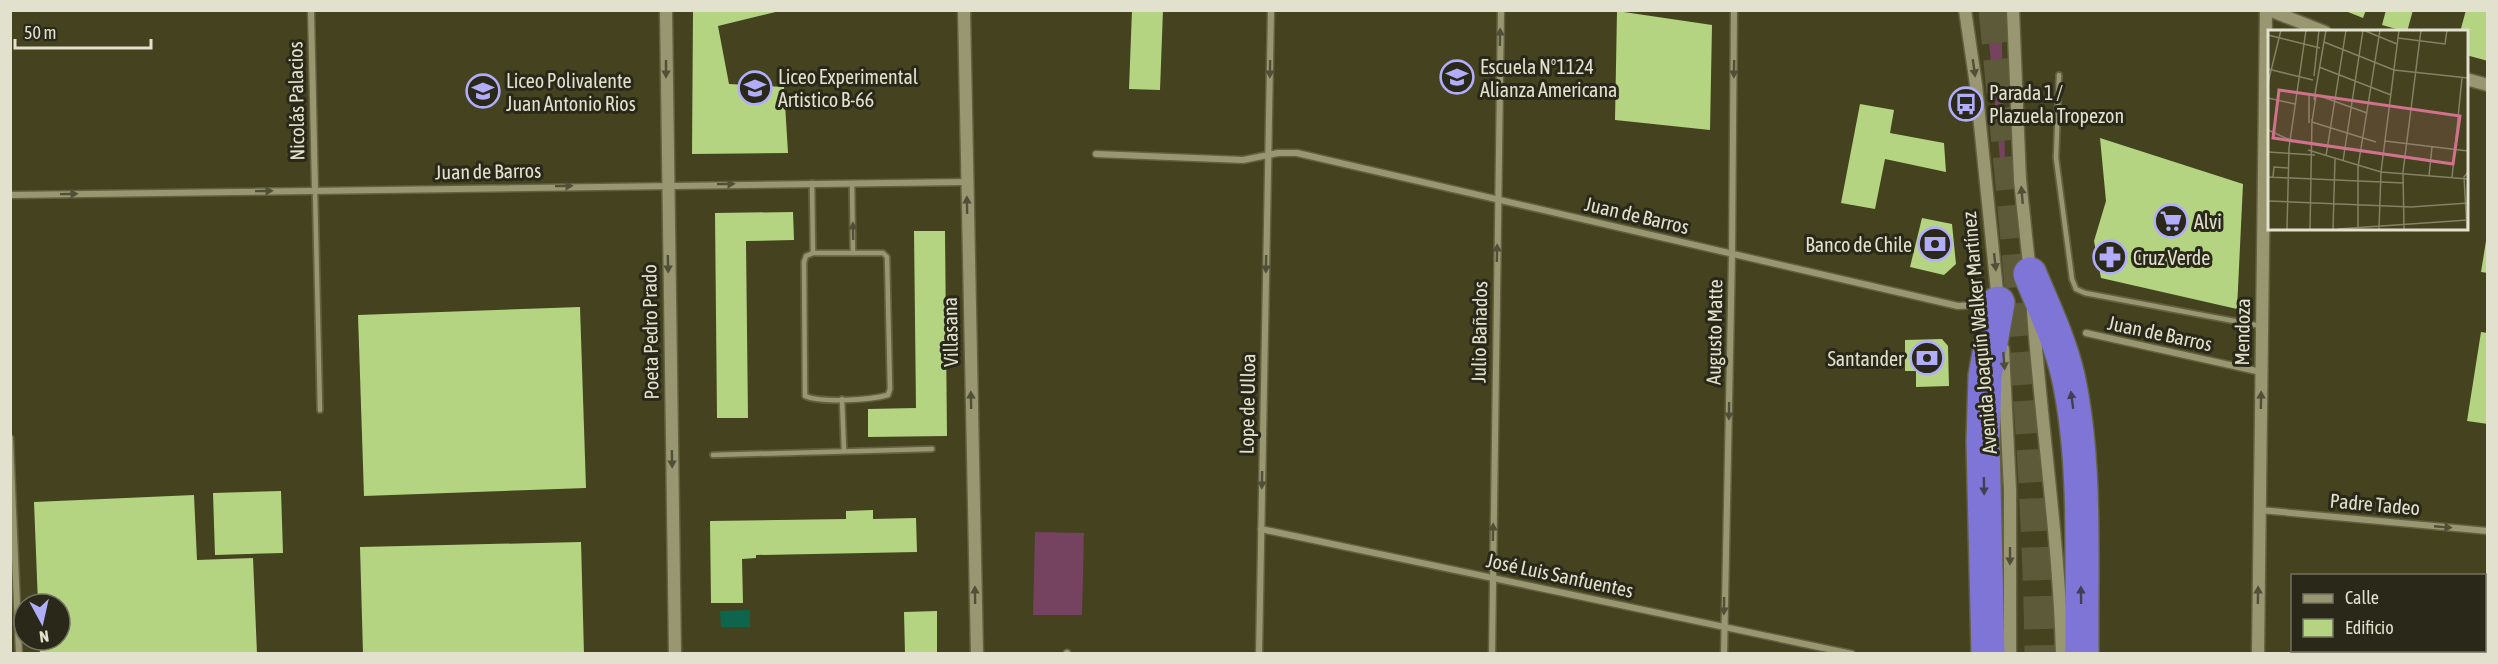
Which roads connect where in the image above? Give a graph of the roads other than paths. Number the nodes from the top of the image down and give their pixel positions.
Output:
1 (311, 10) edge
2 (666, 10) edge
3 (964, 10) edge
4 (1271, 10) edge
5 (1501, 10) edge
6 (1734, 10) edge
7 (1965, 10) edge
8 (2013, 10) edge
9 (2267, 10) edge
10 (2320, 30) edge
11 (2059, 75) dead end
12 (2468, 80) edge
13 (2487, 85) edge
14 (1096, 154) dead end
15 (1268, 154) junction
16 (966, 182) junction
17 (812, 183) junction
18 (852, 183) junction
19 (667, 184) junction
20 (315, 190) junction
21 (10, 195) edge
22 (1497, 199) junction
23 (854, 253) junction
24 (813, 254) junction
25 (1732, 254) junction
26 (2030, 274) junction
27 (1998, 303) junction
28 (2262, 326) junction
29 (2086, 333) dead end
30 (2261, 372) junction
31 (842, 399) junction
32 (320, 410) dead end
33 (10, 438) edge
34 (932, 449) dead end
35 (844, 451) junction
36 (712, 455) dead end
37 (11, 490) edge
38 (2260, 510) junction
39 (1261, 529) junction
40 (2487, 531) edge
41 (1492, 578) junction
42 (1724, 627) junction
43 (19, 654) edge
44 (675, 654) edge
45 (977, 654) edge
46 (1259, 654) edge
47 (1492, 654) edge
48 (1724, 654) edge
49 (1852, 654) edge
50 (1988, 654) edge
51 (2010, 654) edge
52 (2062, 654) edge
53 (2082, 654) edge
54 (2258, 654) edge

1 - 20 street, Nicolás Palacios
2 -> 19 street, Poeta Pedro Prado
3 - 16 street, Villasana
4 -> 15 street, Lope de Ulloa
22 -> 5 street, Julio Bañados
6 -> 25 street, Augusto Matte
7 -> 27 street, Avenida Joaquín Walker Martínez
26 -> 8 street
9 - 10 street
9 - 28 street, Mendoza
11 - 28 lane
12 - 13 street
14 - 15 street
15 - 22 street, Juan de Barros
15 -> 39 street, Lope de Ulloa
16 - 18 street, Juan de Barros
45 -> 16 street, Villasana
17 - 18 street, Juan de Barros
19 -> 17 street, Juan de Barros
17 - 24 lane
23 -> 18 lane
20 -> 19 street, Juan de Barros
19 -> 44 street, Poeta Pedro Prado
21 -> 20 street, Juan de Barros
20 - 32 lane
22 - 25 street, Juan de Barros
41 -> 22 street, Julio Bañados
23 - 24 lane
23 - 31 lane
24 - 31 lane
25 - 27 street, Juan de Barros
25 -> 42 street, Augusto Matte
26 - 52 street
53 -> 26 highway
27 -> 50 highway
27 -> 51 street, Avenida Joaquín Walker Martínez
28 - 30 street, Mendoza
29 - 30 street, Juan de Barros
38 -> 30 street, Mendoza
31 - 35 lane
33 - 37 street
34 - 35 lane
35 - 36 lane
37 - 43 street
38 -> 40 street, Padre Tadeo
54 -> 38 street, Mendoza
39 - 41 street, José Luis Sanfuentes
39 - 46 street, Lope de Ulloa
41 - 42 street, José Luis Sanfuentes
41 - 47 street, Julio Bañados
42 - 48 street, Augusto Matte
42 - 49 street, José Luis Sanfuentes

